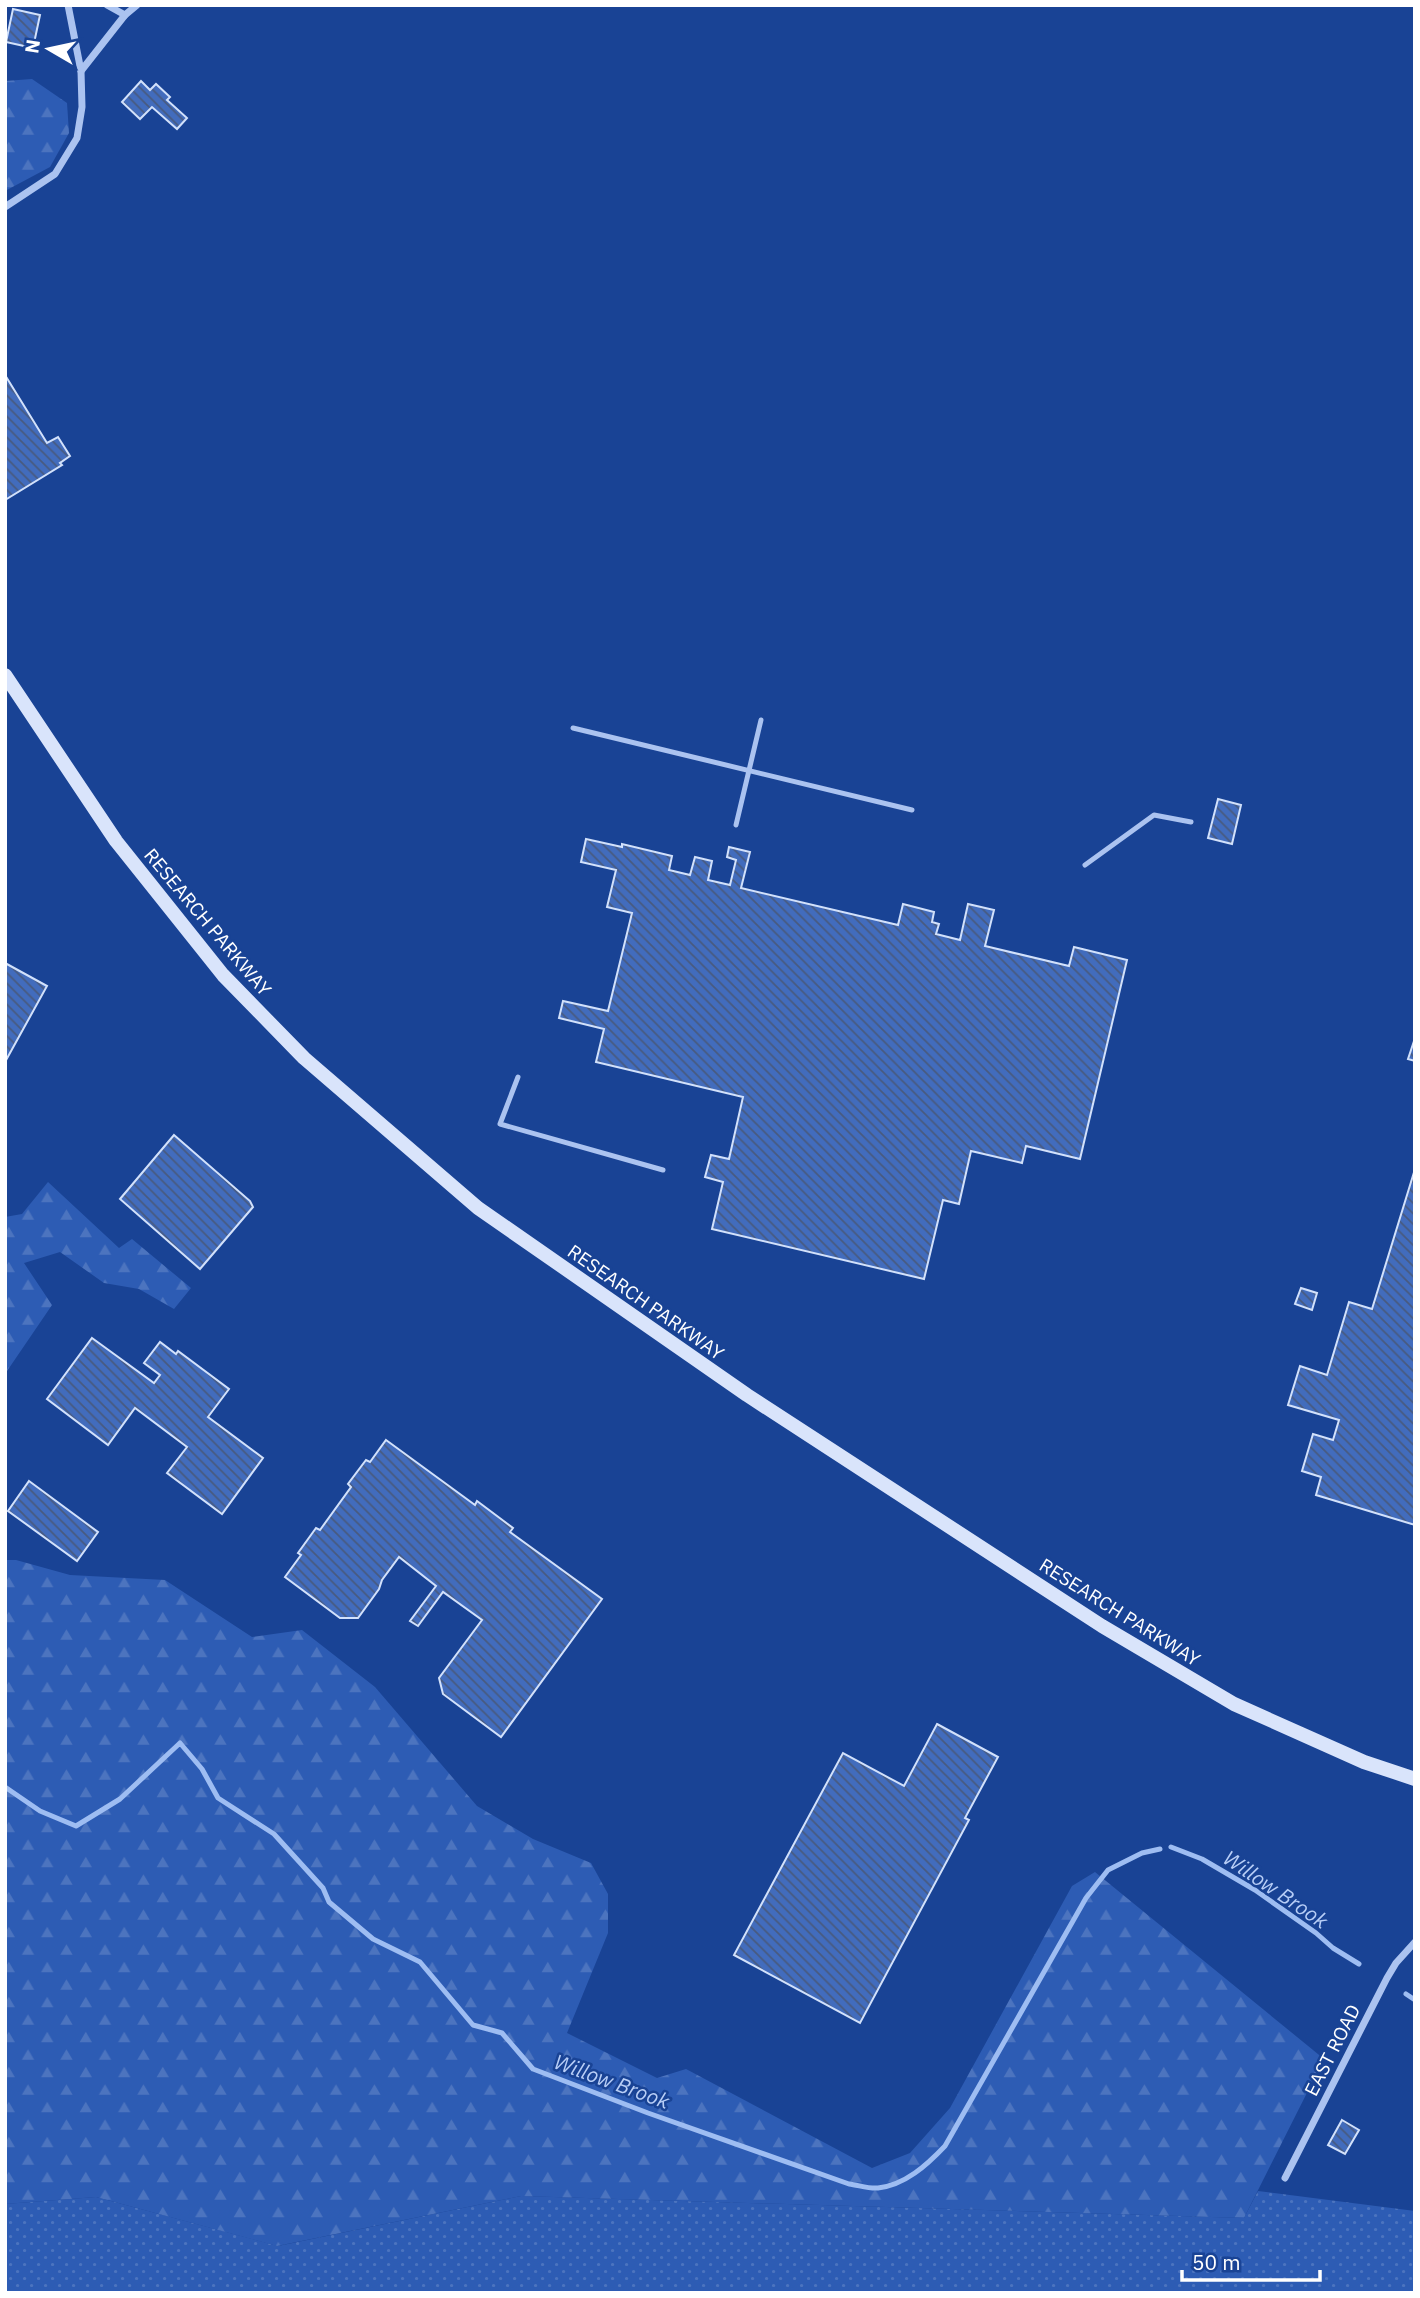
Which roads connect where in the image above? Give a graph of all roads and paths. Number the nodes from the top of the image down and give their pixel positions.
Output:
1 (68, 5) edge
2 (107, 5) edge
3 (138, 5) edge
4 (125, 15) junction
5 (81, 71) junction
6 (5, 207) edge
7 (5, 675) edge
8 (761, 720) dead end
9 (573, 727) dead end
10 (749, 770) junction
11 (912, 810) dead end
12 (1191, 822) dead end
13 (736, 825) dead end
14 (1086, 865) dead end
15 (518, 1077) dead end
16 (663, 1170) dead end
17 (1415, 1779) edge
18 (1415, 1942) edge
19 (1285, 2178) dead end

1 - 5 street
2 - 4 street
3 - 4 street
4 - 5 street
5 - 6 street
7 - 17 main road, RESEARCH PARKWAY
8 - 10 lane
9 - 10 lane
10 - 11 lane
10 - 13 lane
12 - 14 lane
15 - 16 lane
18 - 19 street, EAST ROAD

